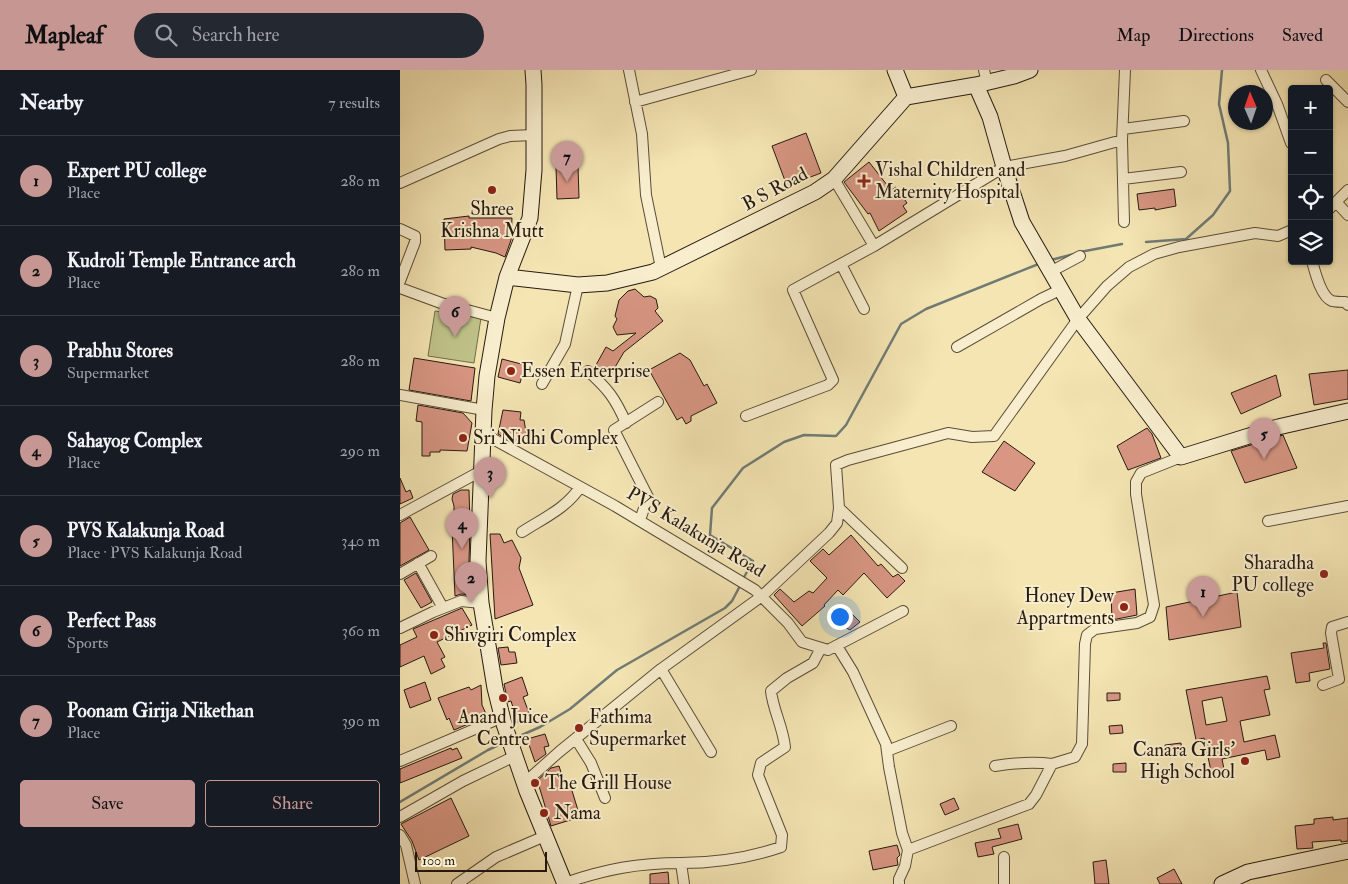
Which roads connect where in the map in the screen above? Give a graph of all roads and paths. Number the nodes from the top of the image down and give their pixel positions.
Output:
1 (533, 70) edge
2 (629, 70) edge
3 (751, 70) edge
4 (895, 70) edge
5 (1030, 70) edge
6 (1126, 70) edge
7 (1262, 70) edge
8 (982, 79) edge
9 (1326, 80) dead end
10 (906, 97) junction
11 (635, 102) junction
12 (1348, 102) edge
13 (1184, 121) dead end
14 (1122, 129) junction
15 (534, 135) junction
16 (1288, 135) edge
17 (1122, 140) junction
18 (1004, 167) junction
19 (1181, 172) dead end
20 (834, 179) junction
21 (1123, 179) junction
22 (400, 183) edge
23 (1348, 190) edge
24 (1333, 206) edge
25 (1348, 216) edge
26 (1124, 222) dead end
27 (400, 229) edge
28 (1288, 232) edge
29 (874, 246) junction
30 (1080, 256) dead end
31 (841, 264) junction
32 (1313, 265) edge
33 (661, 268) junction
34 (1050, 269) junction
35 (507, 277) junction
36 (400, 281) edge
37 (578, 286) junction
38 (400, 288) edge
39 (1062, 289) junction
40 (1348, 305) edge
41 (864, 309) dead end
42 (497, 318) junction
43 (1078, 318) junction
44 (957, 347) dead end
45 (588, 371) dead end
46 (542, 384) dead end
47 (400, 395) edge
48 (658, 402) dead end
49 (484, 410) junction
50 (1348, 411) edge
51 (746, 416) dead end
52 (626, 422) junction
53 (484, 434) junction
54 (1181, 457) junction
55 (481, 471) junction
56 (580, 487) junction
57 (1348, 506) edge
58 (839, 508) junction
59 (400, 516) edge
60 (640, 520) junction
61 (1268, 521) dead end
62 (522, 532) dead end
63 (431, 556) dead end
64 (418, 563) junction
65 (902, 568) dead end
66 (400, 574) edge
67 (759, 593) junction
68 (481, 603) junction
69 (442, 608) junction
70 (903, 611) dead end
71 (1348, 622) edge
72 (400, 628) edge
73 (837, 646) junction
74 (821, 648) junction
75 (661, 669) junction
76 (1323, 685) dead end
77 (503, 721) junction
78 (951, 726) dead end
79 (576, 739) junction
80 (887, 751) junction
81 (711, 752) dead end
82 (514, 753) junction
83 (400, 761) edge
84 (1052, 764) junction
85 (995, 766) dead end
86 (527, 791) junction
87 (605, 798) dead end
88 (400, 817) edge
89 (400, 835) edge
90 (545, 836) junction
91 (908, 850) junction
92 (1348, 851) edge
93 (1004, 857) dead end
94 (681, 863) junction
95 (415, 884) edge
96 (457, 884) edge
97 (565, 884) edge
98 (684, 884) edge
99 (899, 884) edge
100 (1004, 884) edge
101 (1222, 884) edge

1 - 15 street
2 - 11 street
3 - 11 street
4 - 10 street
5 - 8 street
6 - 14 street
7 - 16 street
8 - 10 street
8 - 18 street
9 - 12 street
10 - 20 street, B S Road
11 - 33 street
13 - 14 street
14 - 17 street
15 - 22 street
15 - 35 street
17 - 18 street
17 - 21 street
18 - 29 street
18 - 34 street
19 - 21 street
20 - 29 street
20 - 33 street, B S Road
21 - 26 street
23 - 24 street
24 - 25 street
27 - 36 street
28 - 43 street
29 - 31 street
30 - 34 street
31 - 41 street
31 - 51 street
32 - 40 street
33 - 37 street, B S Road
34 - 39 street
35 - 37 street, B S Road
35 - 42 street
37 - 46 street
38 - 42 street
39 - 43 street
39 - 44 street
42 - 49 street
43 - 54 street
43 - 58 street
45 - 52 street
47 - 49 street
48 - 52 street
49 - 53 street
50 - 54 street
52 - 60 street
53 - 55 street
53 - 56 street, PVS Kalakunja Road
54 - 84 street
55 - 59 street
55 - 68 street
56 - 60 street, PVS Kalakunja Road
56 - 62 street
57 - 61 street
58 - 65 street
58 - 67 street
60 - 67 street, PVS Kalakunja Road
63 - 64 street
64 - 66 street
64 - 69 street
67 - 74 street, PVS Kalakunja Road
67 - 75 street
68 - 69 street
68 - 77 street
69 - 72 street
70 - 73 street
71 - 76 street
73 - 74 street
73 - 80 street
74 - 94 street
75 - 79 street
75 - 81 street
77 - 82 street
77 - 83 street
78 - 80 street
79 - 86 street
79 - 87 street
80 - 91 street
82 - 86 street
82 - 88 street
84 - 85 street
84 - 91 street
86 - 90 street
89 - 95 street
90 - 96 street
90 - 97 street
91 - 99 street
92 - 101 street
93 - 100 street
94 - 97 street
94 - 98 street

